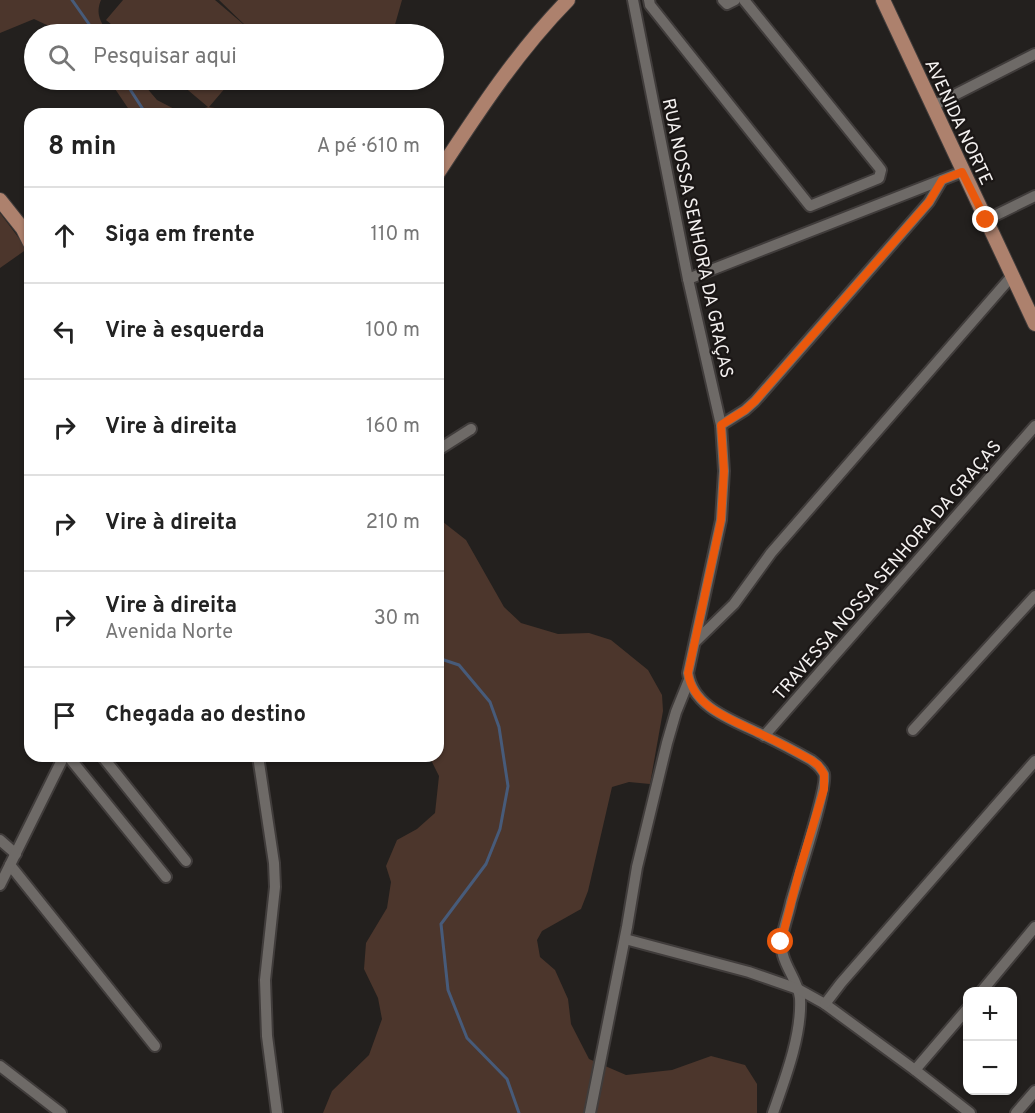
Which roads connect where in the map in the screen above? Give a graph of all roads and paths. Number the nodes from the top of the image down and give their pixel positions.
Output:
1 (568, 0) edge
2 (633, 0) edge
3 (649, 0) edge
4 (723, 0) edge
5 (735, 0) edge
6 (744, 0) edge
7 (883, 0) edge
8 (1035, 54) edge
9 (933, 106) junction
10 (444, 164) edge
11 (962, 172) junction
12 (942, 180) junction
13 (1035, 196) edge
14 (0, 200) edge
15 (986, 220) junction
16 (24, 232) edge
17 (1012, 276) junction
18 (688, 279) junction
19 (1035, 324) edge
20 (721, 425) junction
21 (1035, 426) edge
22 (471, 429) dead end
23 (444, 446) edge
24 (1035, 596) edge
25 (695, 642) junction
26 (689, 680) junction
27 (913, 730) dead end
28 (764, 735) junction
29 (1035, 761) edge
30 (63, 762) edge
31 (71, 762) edge
32 (107, 762) edge
33 (259, 762) edge
34 (0, 840) edge
35 (16, 854) junction
36 (186, 861) dead end
37 (10, 865) junction
38 (166, 877) dead end
39 (0, 885) edge
40 (1035, 927) edge
41 (625, 939) junction
42 (985, 987) edge
43 (798, 989) junction
44 (825, 1005) junction
45 (963, 1014) edge
46 (155, 1046) dead end
47 (0, 1066) edge
48 (915, 1070) junction
49 (1035, 1091) edge
50 (61, 1113) edge
51 (277, 1113) edge
52 (590, 1113) edge
53 (773, 1113) edge
54 (970, 1113) edge
55 (1016, 1113) edge

1 - 10 main road
2 - 18 street, RUA NOSSA SENHORA DA GRAÇAS
3 - 6 street
4 - 5 street
7 - 9 main road, AVENIDA NORTE
8 - 9 street
9 - 11 main road, AVENIDA NORTE
11 - 12 street
11 - 15 main road, AVENIDA NORTE
12 - 18 street
12 - 20 street
13 - 15 street
14 - 16 main road
15 - 17 main road, AVENIDA NORTE
17 - 19 main road, AVENIDA NORTE
17 - 25 street
18 - 20 street, RUA NOSSA SENHORA DA GRAÇAS
20 - 25 street, RUA NOSSA SENHORA DA GRAÇAS
21 - 28 street, TRAVESSA NOSSA SENHORA DA GRAÇAS
22 - 23 street
24 - 27 street
25 - 26 street, RUA NOSSA SENHORA DA GRAÇAS
26 - 28 street
26 - 41 street, RUA NOSSA SENHORA DA GRAÇAS
28 - 43 street
29 - 44 street
30 - 35 street
31 - 38 street
32 - 36 street
33 - 51 street
34 - 35 street
35 - 37 street
37 - 39 street
37 - 46 street
40 - 42 street
41 - 43 street
41 - 52 street, RUA NOSSA SENHORA DA GRAÇAS
43 - 44 street
43 - 53 street
44 - 48 street
45 - 48 street
47 - 50 street
48 - 54 street
49 - 55 street

